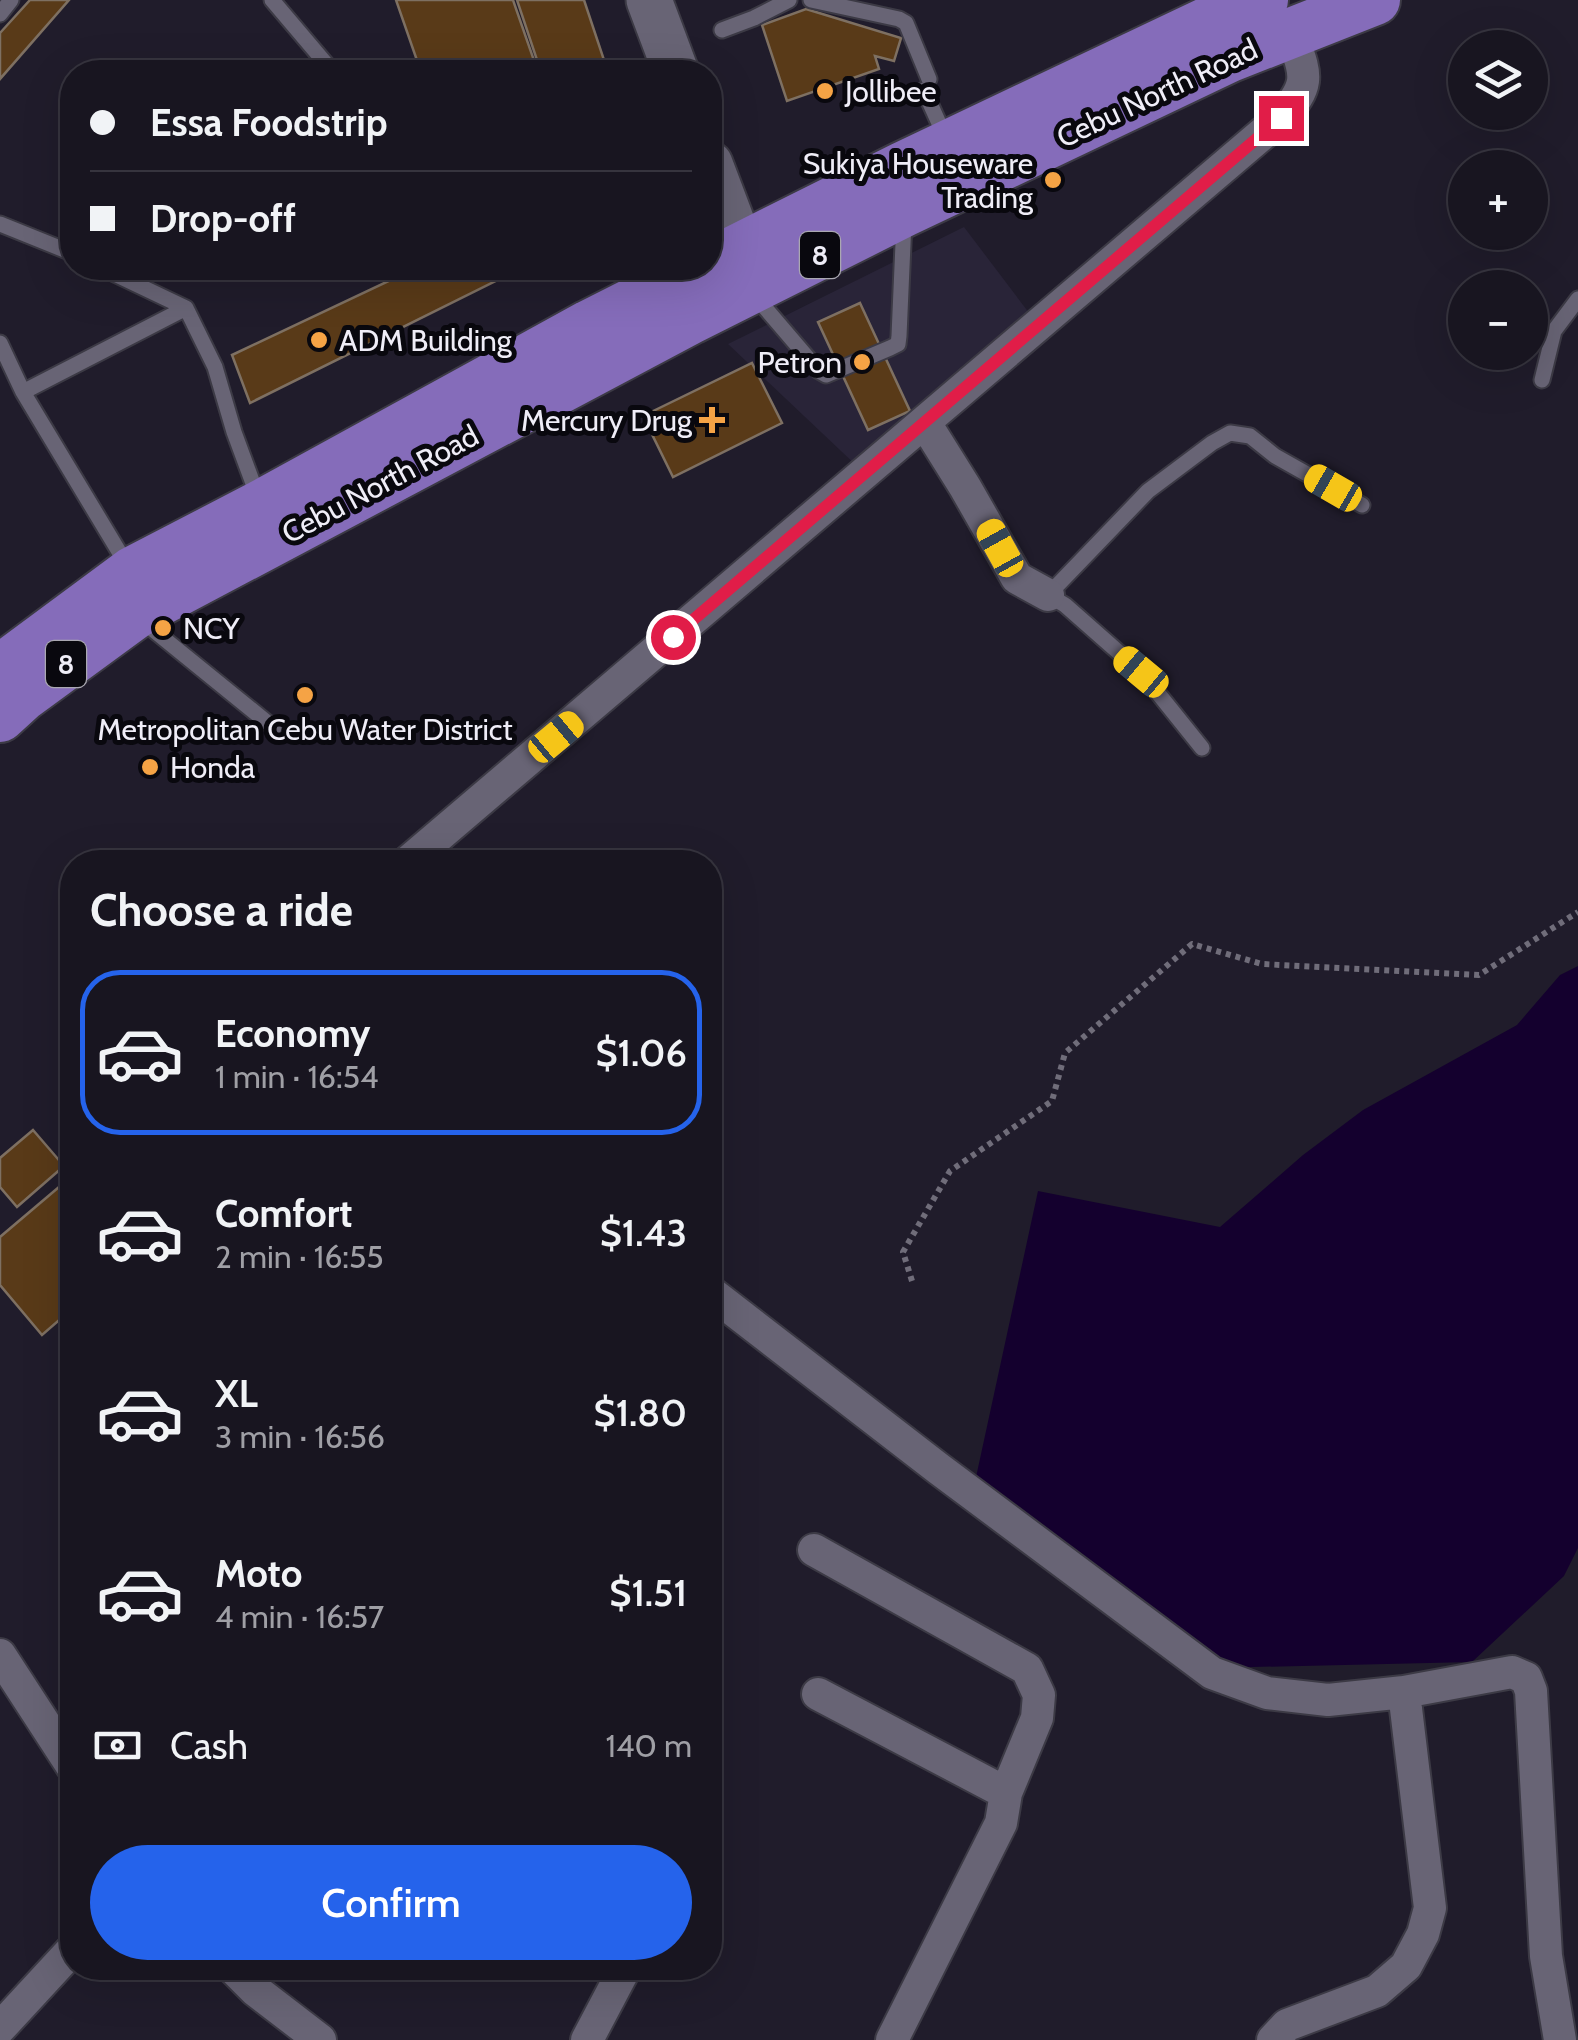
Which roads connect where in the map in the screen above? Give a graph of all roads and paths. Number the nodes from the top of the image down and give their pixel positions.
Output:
1 (10, 0) edge
2 (272, 0) edge
3 (620, 0) edge
4 (649, 0) edge
5 (789, 0) edge
6 (812, 0) edge
7 (1375, 0) edge
8 (0, 14) edge
9 (1277, 16) edge
10 (722, 30) dead end
11 (324, 60) edge
12 (642, 60) edge
13 (672, 60) edge
14 (948, 145) junction
15 (904, 212) junction
16 (0, 224) edge
17 (722, 233) edge
18 (60, 249) edge
19 (728, 268) edge
20 (127, 280) edge
21 (699, 280) edge
22 (1578, 300) edge
23 (186, 308) junction
24 (0, 343) edge
25 (1542, 380) dead end
26 (23, 392) junction
27 (925, 424) junction
28 (1362, 505) dead end
29 (270, 521) junction
30 (133, 593) junction
31 (1048, 595) junction
32 (0, 670) edge
33 (0, 716) edge
34 (274, 728) dead end
35 (1202, 748) dead end
36 (422, 850) edge
37 (1578, 912) edge
38 (912, 1281) dead end
39 (722, 1301) edge
40 (814, 1550) dead end
41 (0, 1655) edge
42 (1404, 1692) junction
43 (818, 1694) dead end
44 (60, 1748) edge
45 (1006, 1794) junction
46 (60, 1963) edge
47 (258, 1980) edge
48 (619, 1980) edge
49 (1565, 1994) edge
50 (0, 2028) edge
51 (318, 2040) edge
52 (587, 2040) edge
53 (892, 2040) edge
54 (1272, 2040) edge
55 (1560, 2040) edge

1 - 8 lane
2 - 11 lane
3 - 12 street
4 - 13 street
5 - 10 lane
6 - 14 lane
7 - 9 main road, Cebu North Road / 8
9 - 14 main road, Cebu North Road / 8
9 - 15 main road, Cebu North Road / 8
9 - 27 street
14 - 19 main road, Cebu North Road / 8
15 - 19 main road, Cebu North Road / 8
15 - 19 lane
16 - 18 lane
17 - 19 street
20 - 23 lane
21 - 29 main road, Cebu North Road / 8
22 - 25 lane
23 - 26 lane
23 - 29 lane
24 - 26 lane
26 - 30 lane
27 - 31 street
27 - 36 street
28 - 31 lane
29 - 30 main road, Cebu North Road / 8
30 - 32 main road, Cebu North Road / 8
30 - 33 main road, Cebu North Road / 8
30 - 34 lane
31 - 35 lane
37 - 38 path
39 - 42 street
40 - 45 street
41 - 44 street
42 - 49 street
42 - 54 street
43 - 45 street
45 - 53 street
46 - 50 street
47 - 51 street
48 - 52 street
49 - 55 street

